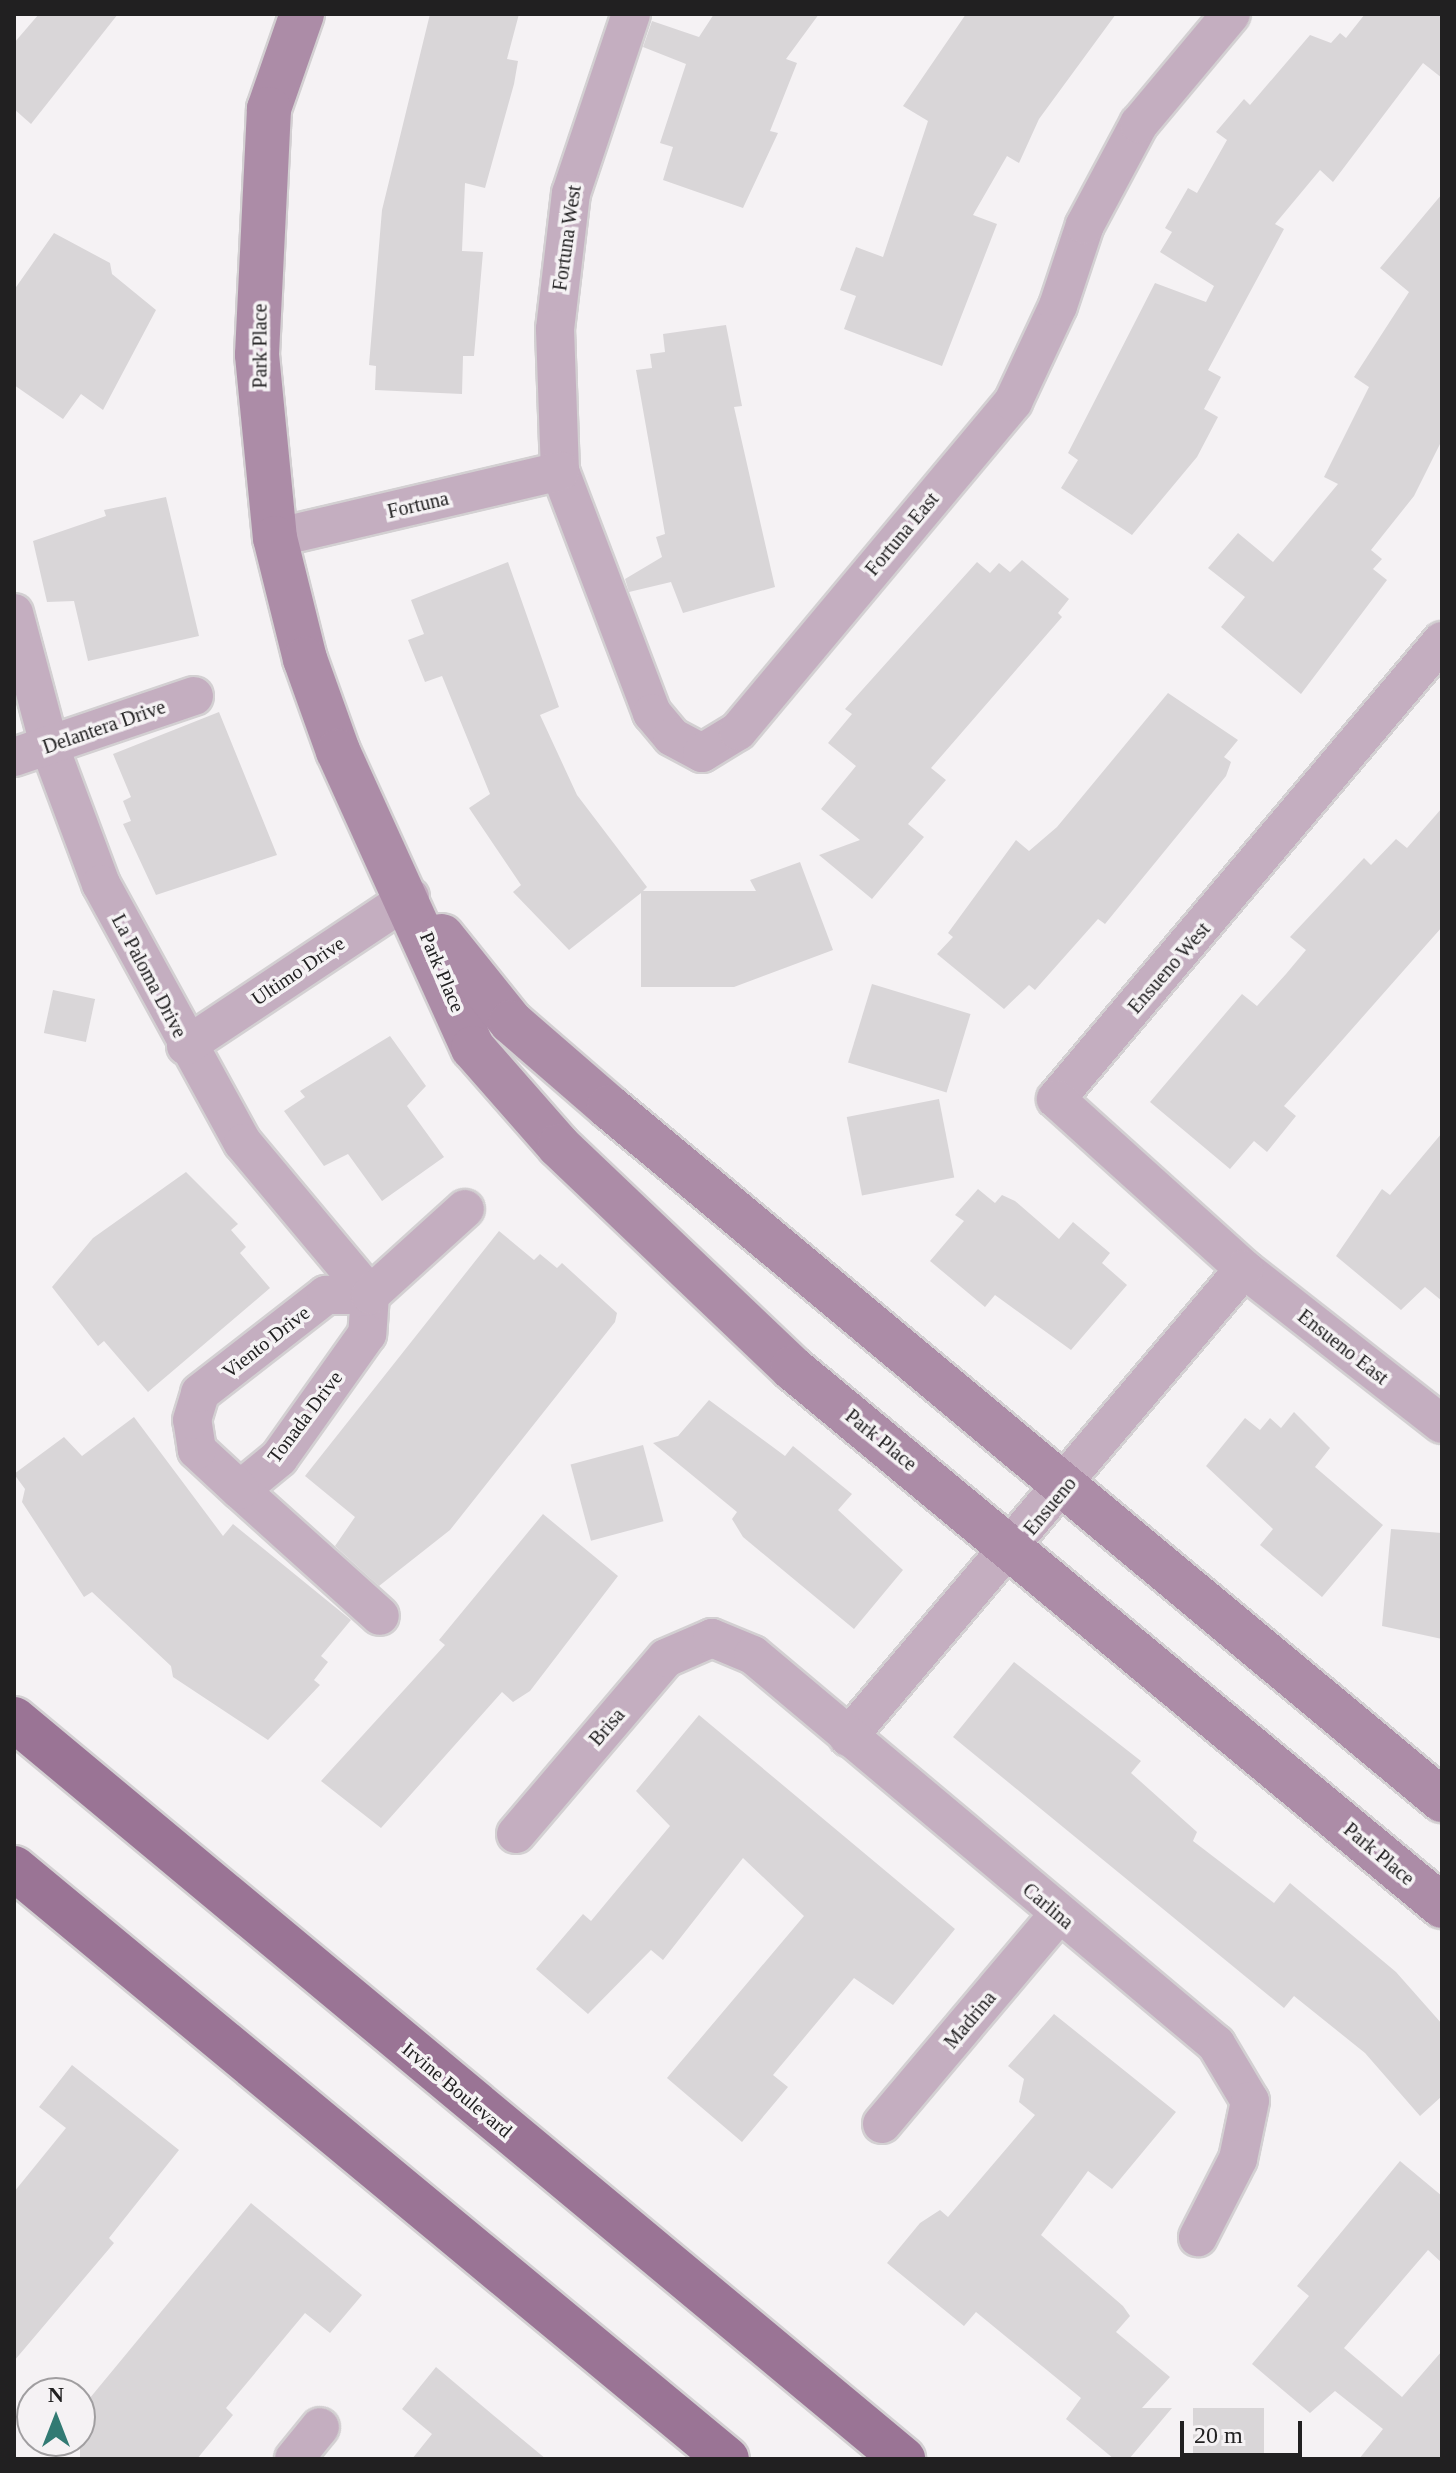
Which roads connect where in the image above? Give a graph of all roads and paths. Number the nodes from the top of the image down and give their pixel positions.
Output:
1 (302, 14) edge
2 (631, 14) edge
3 (1231, 14) edge
4 (560, 471) junction
5 (275, 538) junction
6 (14, 613) edge
7 (1442, 641) edge
8 (194, 696) dead end
9 (49, 745) junction
10 (14, 757) edge
11 (410, 897) junction
12 (186, 1046) junction
13 (465, 1209) dead end
14 (1244, 1269) junction
15 (370, 1295) junction
16 (1442, 1424) edge
17 (1065, 1487) junction
18 (240, 1490) junction
19 (1014, 1548) junction
20 (380, 1616) dead end
21 (712, 1638) joint
22 (14, 1719) edge
23 (848, 1737) junction
24 (1442, 1800) edge
25 (516, 1834) dead end
26 (14, 1868) edge
27 (1442, 1906) edge
28 (1058, 1915) junction
29 (882, 2124) dead end
30 (1198, 2237) dead end
31 (320, 2427) dead end
32 (294, 2459) edge
33 (727, 2459) edge
34 (903, 2459) edge

1 - 5 street, Park Place
2 - 4 street, Fortuna West
3 - 4 street, Fortuna East
4 - 5 street, Fortuna
5 - 11 street, Park Place
6 - 9 street, La Paloma Drive
7 - 14 street, Ensueno West
8 - 9 street, Delantera Drive
9 - 10 street, Delantera Drive
9 - 12 street, La Paloma Drive
11 - 12 street, Ultimo Drive
11 - 17 street, Park Place
11 - 19 street, Park Place
12 - 15 street, La Paloma Drive
13 - 15 street
14 - 16 street, Ensueno East
14 - 17 street, Ensueno
15 - 18 street, Tonada Drive
15 - 18 street, Viento Drive
17 - 19 street, Ensueno
17 - 24 street, Park Place
18 - 20 street
19 - 23 street, Ensueno
19 - 27 street, Park Place
21 - 23 street, Carlina
21 - 25 street, Brisa
22 - 34 main road, Irvine Boulevard
23 - 28 street, Carlina
26 - 33 main road
28 - 29 street, Madrina
28 - 30 street, Carlina
31 - 32 street

